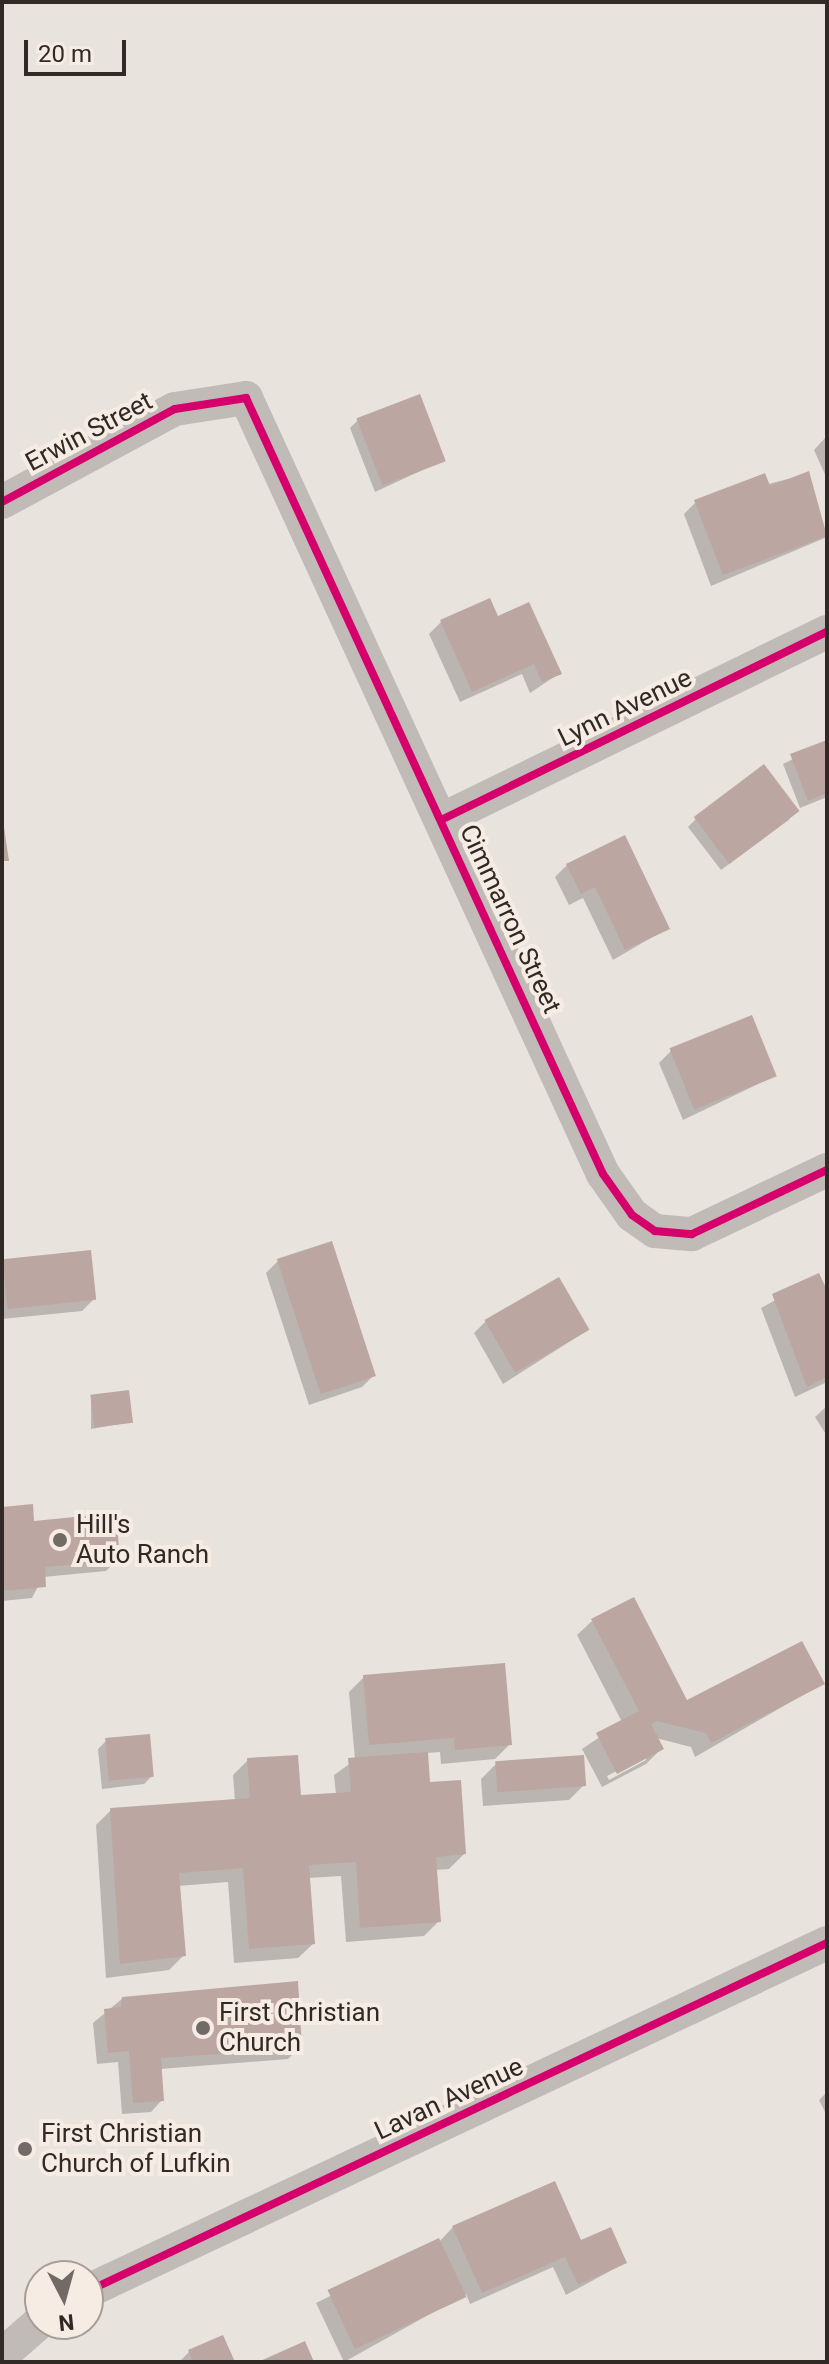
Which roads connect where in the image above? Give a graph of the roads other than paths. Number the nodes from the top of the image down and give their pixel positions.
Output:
1 (246, 398) joint
2 (2, 502) edge
3 (827, 632) edge
4 (441, 820) junction
5 (827, 1170) edge
6 (827, 1943) edge
7 (104, 2283) edge
8 (24, 2336) edge
9 (2, 2355) edge

1 - 2 street, Erwin Street
1 - 4 street, Cimmarron Street
3 - 4 street, Lynn Avenue
4 - 5 street, Cimmarron Street
6 - 7 street, Lavan Avenue
8 - 9 street

